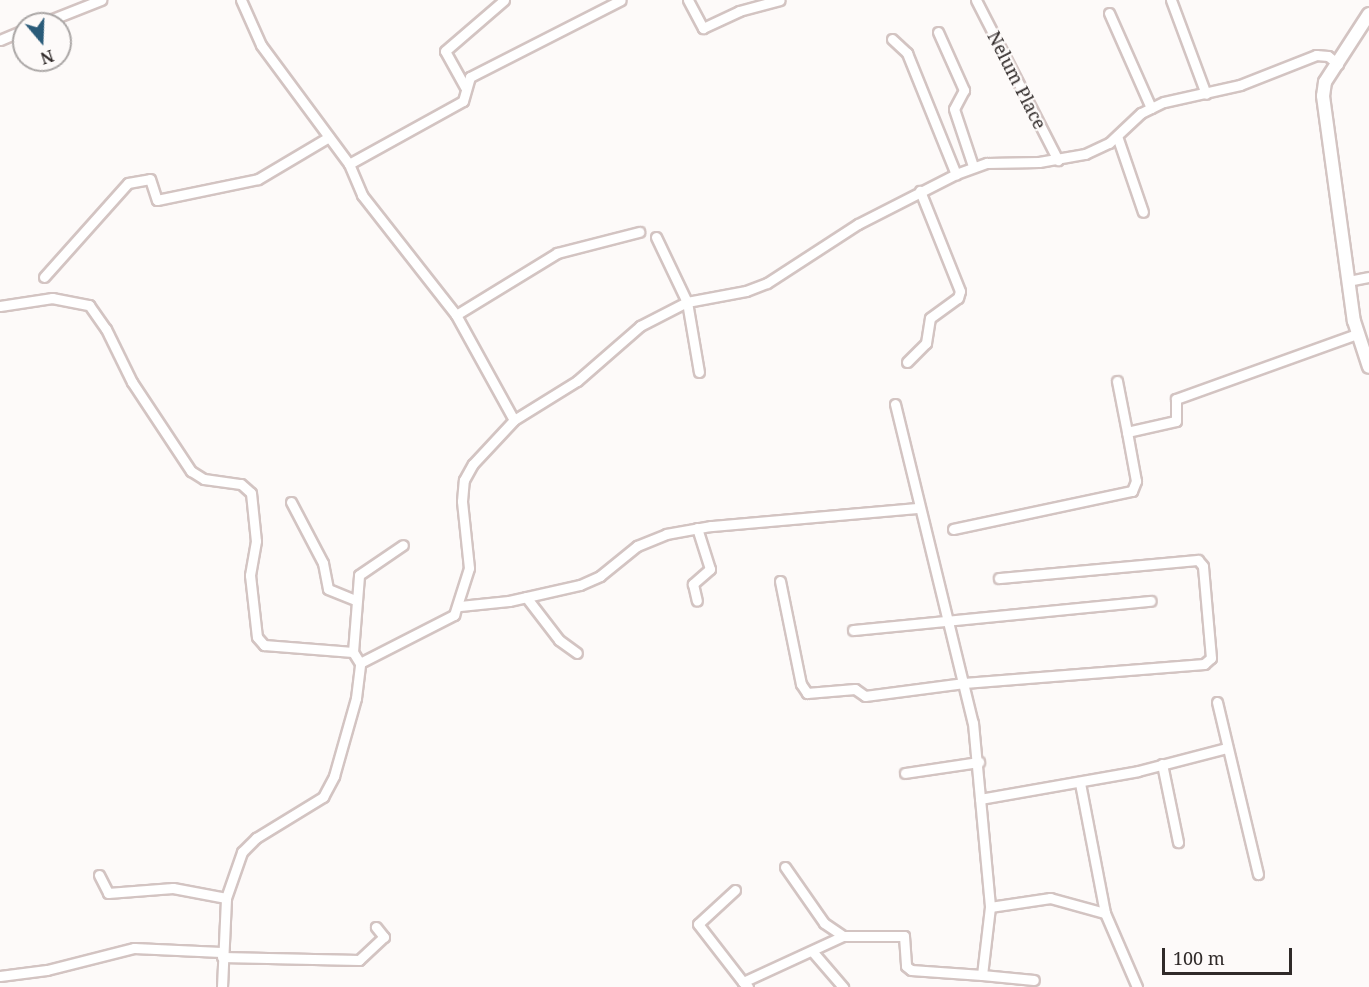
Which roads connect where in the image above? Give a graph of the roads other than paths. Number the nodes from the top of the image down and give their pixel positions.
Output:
1 (101, 0) edge
2 (241, 0) edge
3 (504, 0) edge
4 (621, 0) edge
5 (688, 0) edge
6 (780, 0) edge
7 (976, 0) edge
8 (1171, 0) edge
9 (70, 12) edge
10 (1109, 13) dead end
11 (1369, 14) edge
12 (938, 32) dead end
13 (892, 39) dead end
14 (1338, 64) junction
15 (465, 87) junction
16 (1206, 94) junction
17 (1150, 108) junction
18 (1117, 136) junction
19 (329, 138) junction
20 (1058, 160) junction
21 (349, 164) junction
22 (973, 166) junction
23 (956, 174) junction
24 (920, 190) junction
25 (1143, 212) dead end
26 (639, 232) dead end
27 (656, 237) dead end
28 (44, 277) dead end
29 (1369, 277) edge
30 (1348, 281) junction
31 (687, 302) junction
32 (0, 306) edge
33 (456, 315) junction
34 (1357, 334) junction
35 (907, 362) dead end
36 (1369, 367) edge
37 (699, 372) dead end
38 (1117, 381) dead end
39 (895, 404) dead end
40 (514, 420) junction
41 (1127, 432) junction
42 (291, 502) dead end
43 (918, 508) junction
44 (697, 528) junction
45 (953, 529) dead end
46 (403, 545) dead end
47 (999, 578) dead end
48 (780, 580) dead end
49 (526, 597) junction
50 (355, 600) junction
51 (697, 601) dead end
52 (1151, 601) dead end
53 (460, 606) junction
54 (950, 621) junction
55 (853, 630) dead end
56 (353, 652) junction
57 (577, 653) dead end
58 (360, 663) junction
59 (964, 683) junction
60 (1217, 702) dead end
61 (1227, 748) junction
62 (979, 762) junction
63 (1162, 764) junction
64 (905, 773) dead end
65 (1080, 783) junction
66 (980, 799) junction
67 (1178, 842) dead end
68 (785, 867) dead end
69 (1258, 874) dead end
70 (99, 875) dead end
71 (735, 890) dead end
72 (226, 898) junction
73 (990, 907) junction
74 (1105, 913) junction
75 (376, 927) dead end
76 (843, 936) junction
77 (812, 951) junction
78 (221, 955) junction
79 (982, 975) junction
80 (0, 976) edge
81 (1034, 980) dead end
82 (746, 985) edge
83 (222, 987) edge
84 (843, 987) edge
85 (1137, 987) edge

1 - 9 street
2 - 19 street
3 - 15 street
4 - 15 street
5 - 6 street
7 - 20 street, Nelum Place
8 - 16 street
10 - 17 street
11 - 14 main road
12 - 22 street
13 - 23 street
14 - 16 street
14 - 30 main road
15 - 21 street
16 - 17 street
17 - 18 street
18 - 20 street
18 - 25 street
19 - 21 street
19 - 28 street
20 - 22 street
21 - 33 street
22 - 23 street
23 - 24 street
24 - 31 street
24 - 35 street
26 - 33 street
27 - 31 street
29 - 30 street
30 - 34 main road
31 - 37 street
31 - 40 street
32 - 56 street
33 - 40 street
34 - 36 main road
34 - 41 street
38 - 41 street
39 - 43 street
40 - 53 street
41 - 45 street
42 - 50 street
43 - 44 street
43 - 54 street
44 - 49 street
44 - 51 street
46 - 50 street
47 - 59 street
48 - 59 street
49 - 53 street
49 - 57 street
50 - 56 street
52 - 54 street
53 - 58 street
54 - 55 street
54 - 59 street
56 - 58 street
58 - 72 street
59 - 62 street
60 - 61 street
61 - 63 street
61 - 69 street
62 - 64 street
62 - 66 street
63 - 65 street
63 - 67 street
65 - 66 street
65 - 74 street
66 - 73 street
68 - 76 street
70 - 72 street
71 - 82 street
72 - 78 street
73 - 74 street
73 - 79 street
74 - 85 street
75 - 78 street
76 - 77 street
76 - 79 street
77 - 82 street
77 - 84 street
78 - 80 street
78 - 83 street
79 - 81 street

